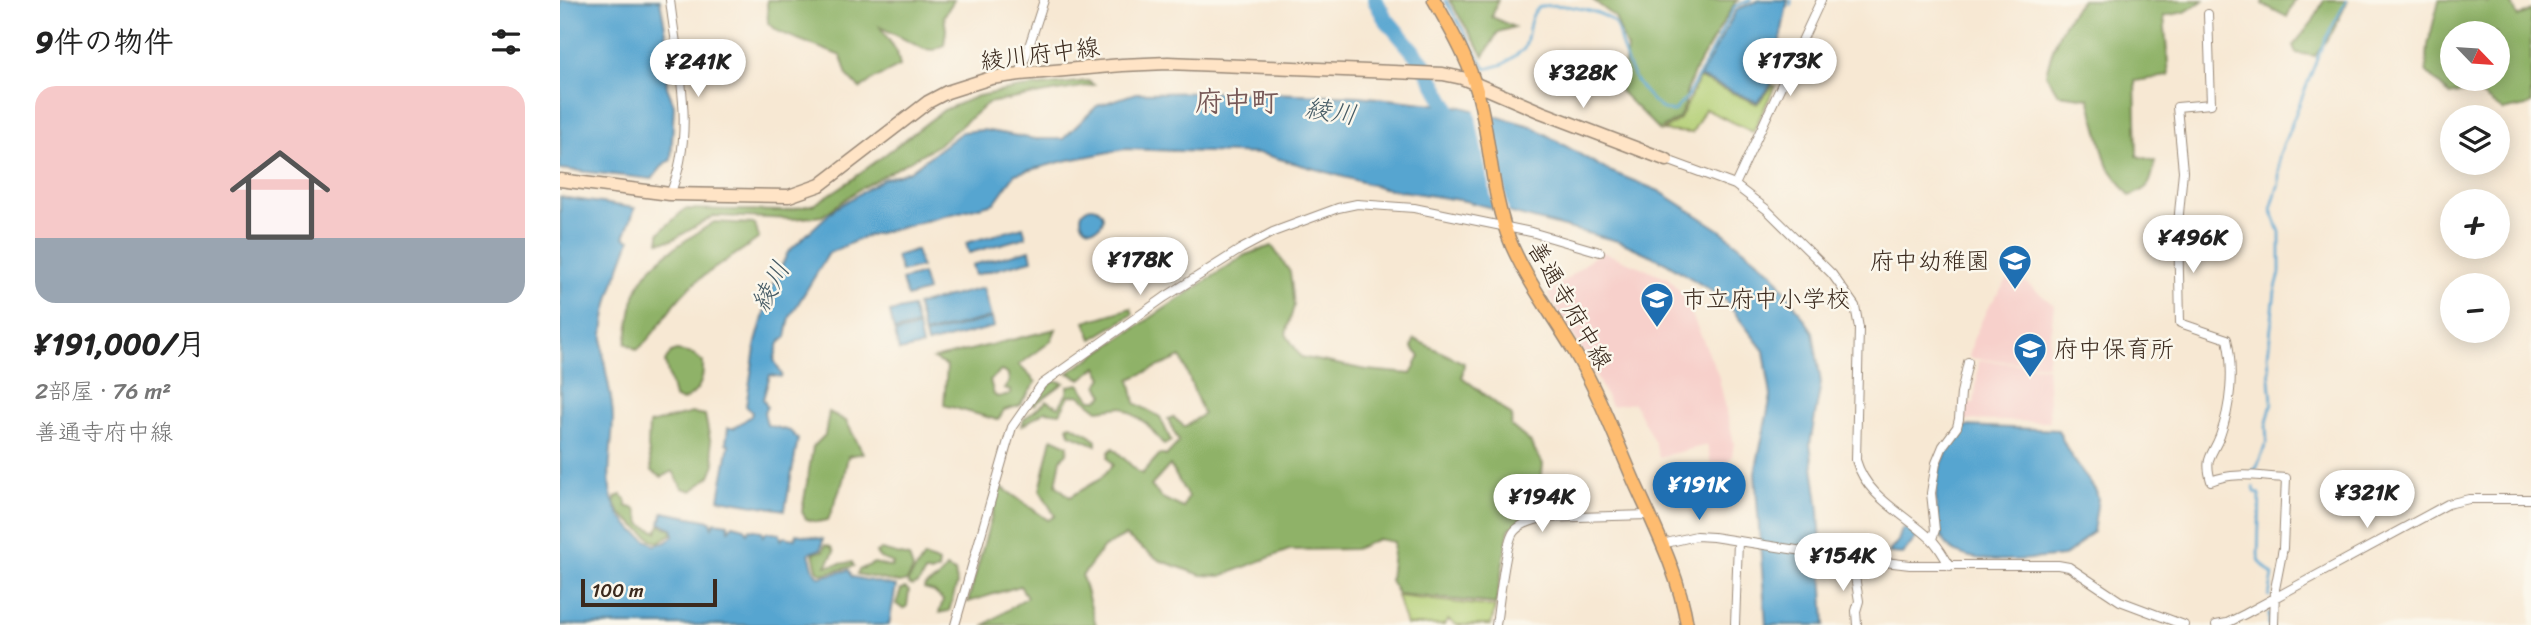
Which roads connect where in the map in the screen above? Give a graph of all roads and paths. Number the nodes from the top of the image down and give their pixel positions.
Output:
1 (670, 0) edge
2 (1044, 0) edge
3 (1434, 0) edge
4 (1821, 0) edge
5 (2208, 13) dead end
6 (1020, 74) junction
7 (1474, 83) junction
8 (1667, 160) joint
9 (560, 180) edge
10 (1735, 185) junction
11 (670, 194) junction
12 (1504, 223) junction
13 (1600, 252) dead end
14 (1968, 362) dead end
15 (2531, 499) edge
16 (1649, 515) junction
17 (1931, 539) junction
18 (1740, 541) junction
19 (1662, 544) junction
20 (1852, 558) junction
21 (1950, 566) junction
22 (2275, 598) junction
23 (955, 625) edge
24 (1496, 625) edge
25 (1687, 625) edge
26 (1735, 625) edge
27 (1857, 625) edge
28 (2184, 625) edge
29 (2216, 625) edge
30 (2274, 625) edge

1 - 11 street
2 - 6 street
3 - 7 main road, 善通寺府中線
4 - 10 street
5 - 22 street
6 - 7 main road, 綾川府中線
6 - 11 main road, 綾川府中線
7 - 8 main road, 綾川府中線
7 - 12 main road, 善通寺府中線
8 - 10 street
9 - 11 main road, 綾川府中線
10 - 17 street
12 - 13 street
12 - 16 main road, 善通寺府中線
12 - 23 street
14 - 17 street
15 - 22 street
16 - 19 main road, 善通寺府中線
16 - 24 street
17 - 21 street
18 - 19 street
18 - 20 street
18 - 26 street
19 - 25 main road, 善通寺府中線
20 - 21 street
20 - 27 street
21 - 28 street
22 - 29 street
22 - 30 street

